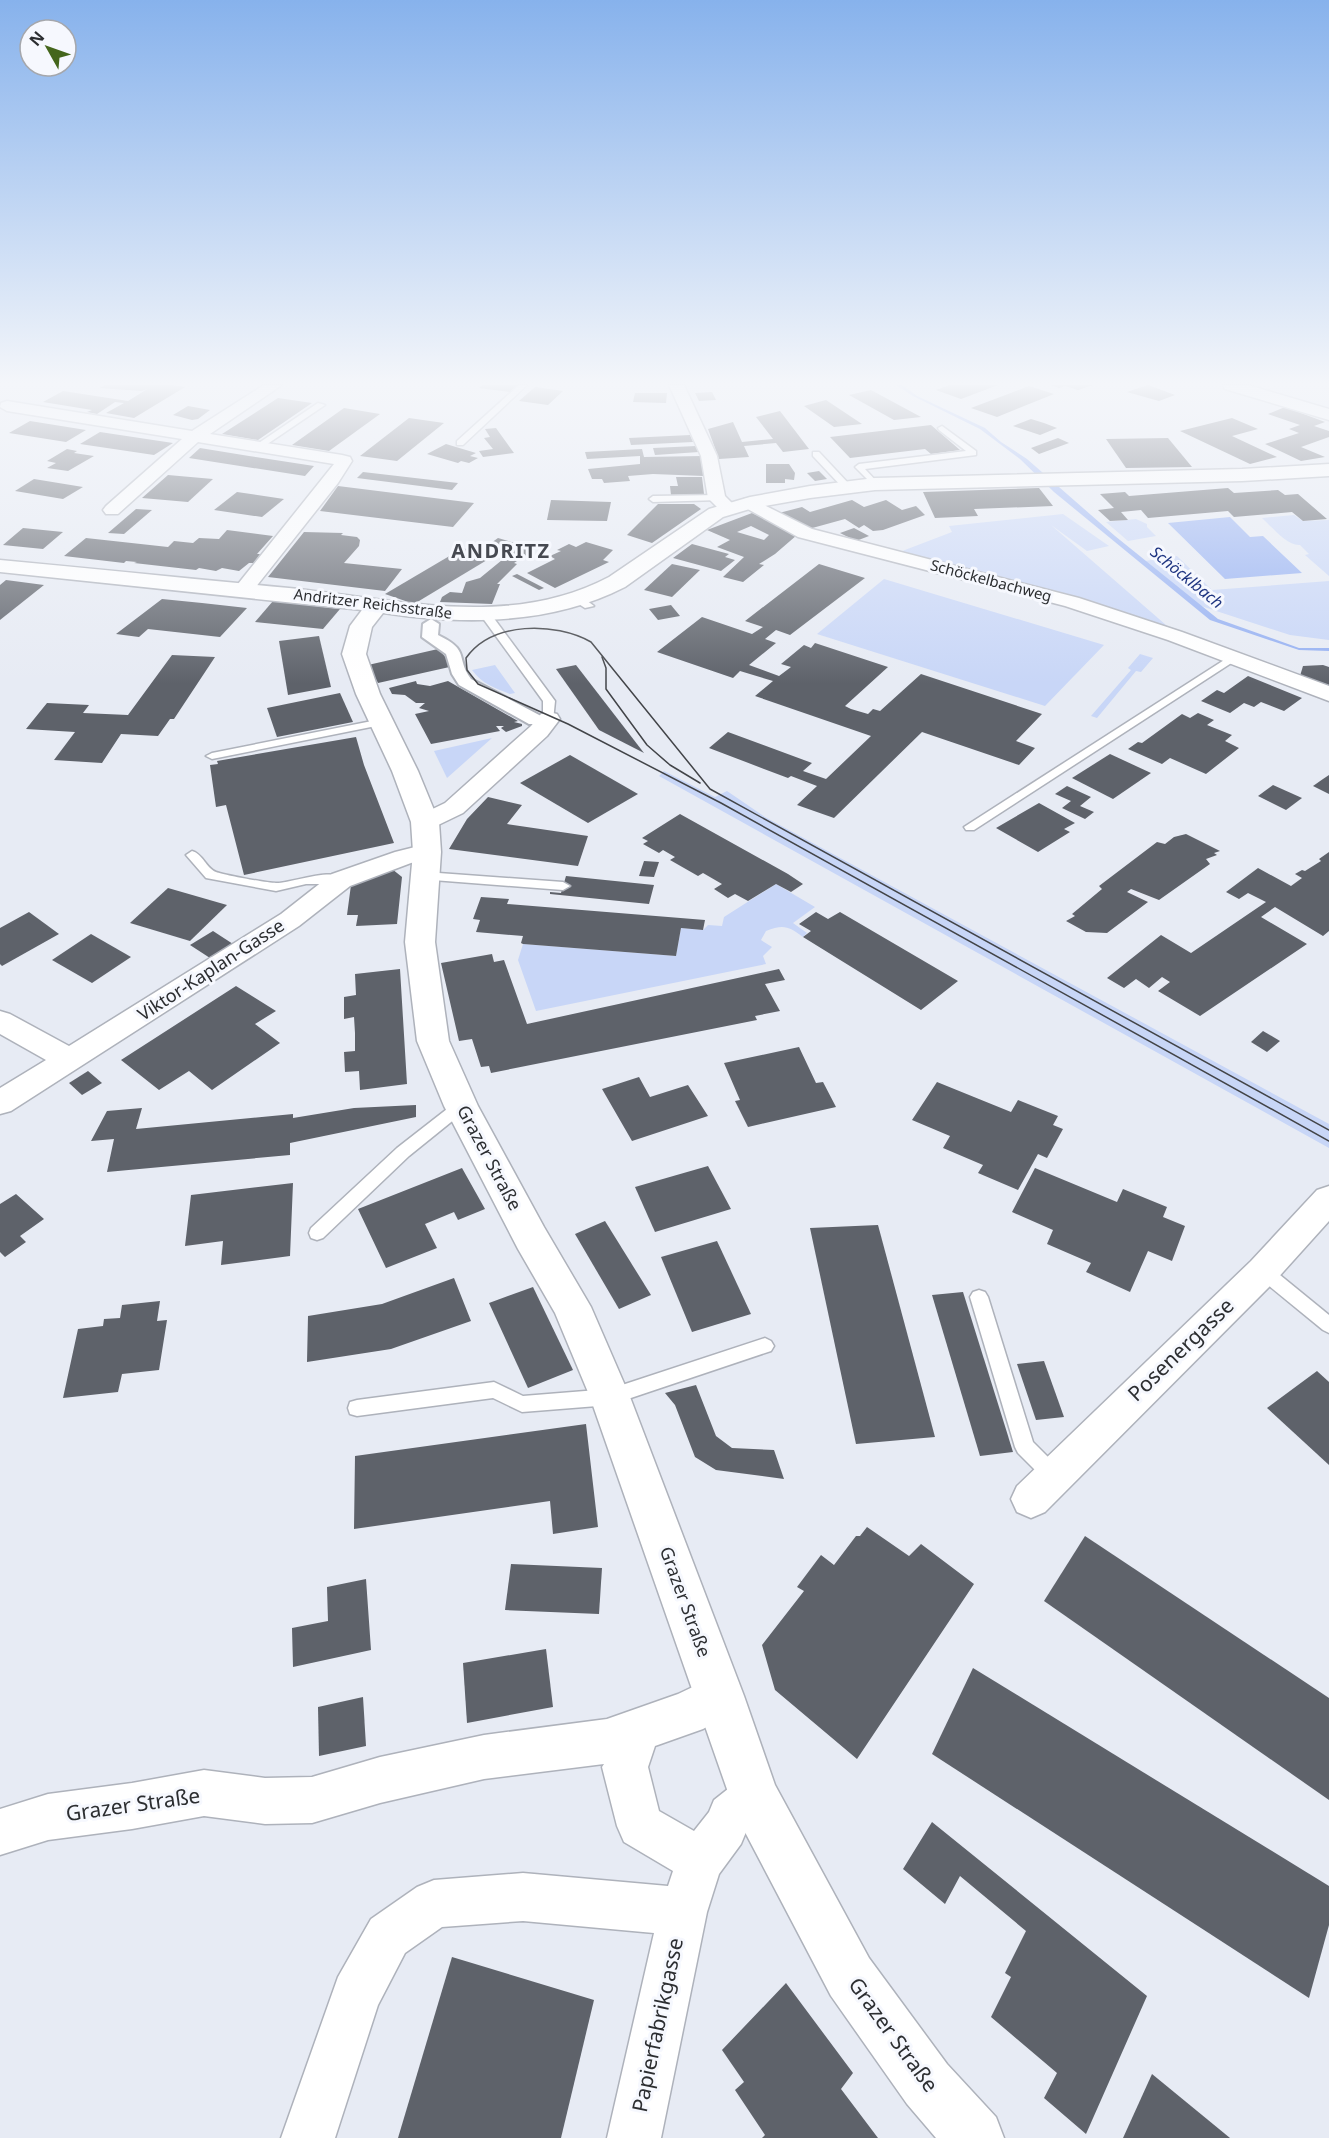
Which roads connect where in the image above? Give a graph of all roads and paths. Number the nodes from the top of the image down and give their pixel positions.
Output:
1 (140, 485) edge
2 (325, 485) edge
3 (718, 485) edge
4 (863, 485) edge
5 (846, 486) joint
6 (652, 499) dead end
7 (723, 503) junction
8 (750, 503) junction
9 (112, 510) dead end
10 (0, 566) edge
11 (244, 589) junction
12 (376, 607) junction
13 (486, 615) junction
14 (431, 624) dead end
15 (1232, 658) junction
16 (1329, 694) edge
17 (542, 719) junction
18 (382, 722) junction
19 (215, 755) dead end
20 (970, 827) dead end
21 (426, 850) junction
22 (192, 855) dead end
23 (341, 880) junction
24 (563, 886) dead end
25 (0, 1021) edge
26 (71, 1060) junction
27 (0, 1103) edge
28 (461, 1106) junction
29 (1329, 1199) edge
30 (317, 1233) dead end
31 (1263, 1271) junction
32 (979, 1297) dead end
33 (1329, 1325) edge
34 (765, 1346) dead end
35 (610, 1396) junction
36 (357, 1408) dead end
37 (1042, 1487) joint
38 (720, 1696) junction
39 (638, 1732) junction
40 (754, 1797) junction
41 (0, 1832) edge
42 (700, 1861) junction
43 (683, 1912) junction
44 (308, 2138) edge
45 (634, 2138) edge
46 (975, 2138) edge

1 - 9 street
2 - 11 street
3 - 7 street
4 - 5 street, Andritzer Reichsstraße
5 - 8 street, Andritzer Reichsstraße
6 - 7 lane
7 - 8 street, Andritzer Reichsstraße
7 - 13 street, Andritzer Reichsstraße
8 - 15 street, Schöckelbachweg
10 - 11 street, Andritzer Reichsstraße
11 - 12 street, Andritzer Reichsstraße
12 - 13 street, Andritzer Reichsstraße
12 - 18 street, Grazer Straße
13 - 17 lane
14 - 17 street
15 - 16 street, Schöckelbachweg
15 - 20 lane
17 - 21 street, Viktor-Kaplan-Gasse
18 - 19 lane
18 - 21 street, Grazer Straße
21 - 23 street, Viktor-Kaplan-Gasse
21 - 24 lane
21 - 28 street, Grazer Straße
22 - 23 lane
23 - 26 street, Viktor-Kaplan-Gasse
25 - 26 street
26 - 27 street, Viktor-Kaplan-Gasse
28 - 30 lane
28 - 35 street, Grazer Straße
29 - 31 street, Posenergasse
31 - 33 lane
31 - 37 street, Posenergasse
32 - 37 lane
34 - 35 lane
35 - 36 lane
35 - 38 street, Grazer Straße
38 - 39 street, Grazer Straße
38 - 40 street, Grazer Straße
39 - 41 street, Grazer Straße
39 - 42 street
40 - 42 street, Papierfabrikgasse
40 - 46 street, Grazer Straße
42 - 43 street, Papierfabrikgasse
43 - 44 street, Papierfabrikgasse
43 - 45 street, Papierfabrikgasse

